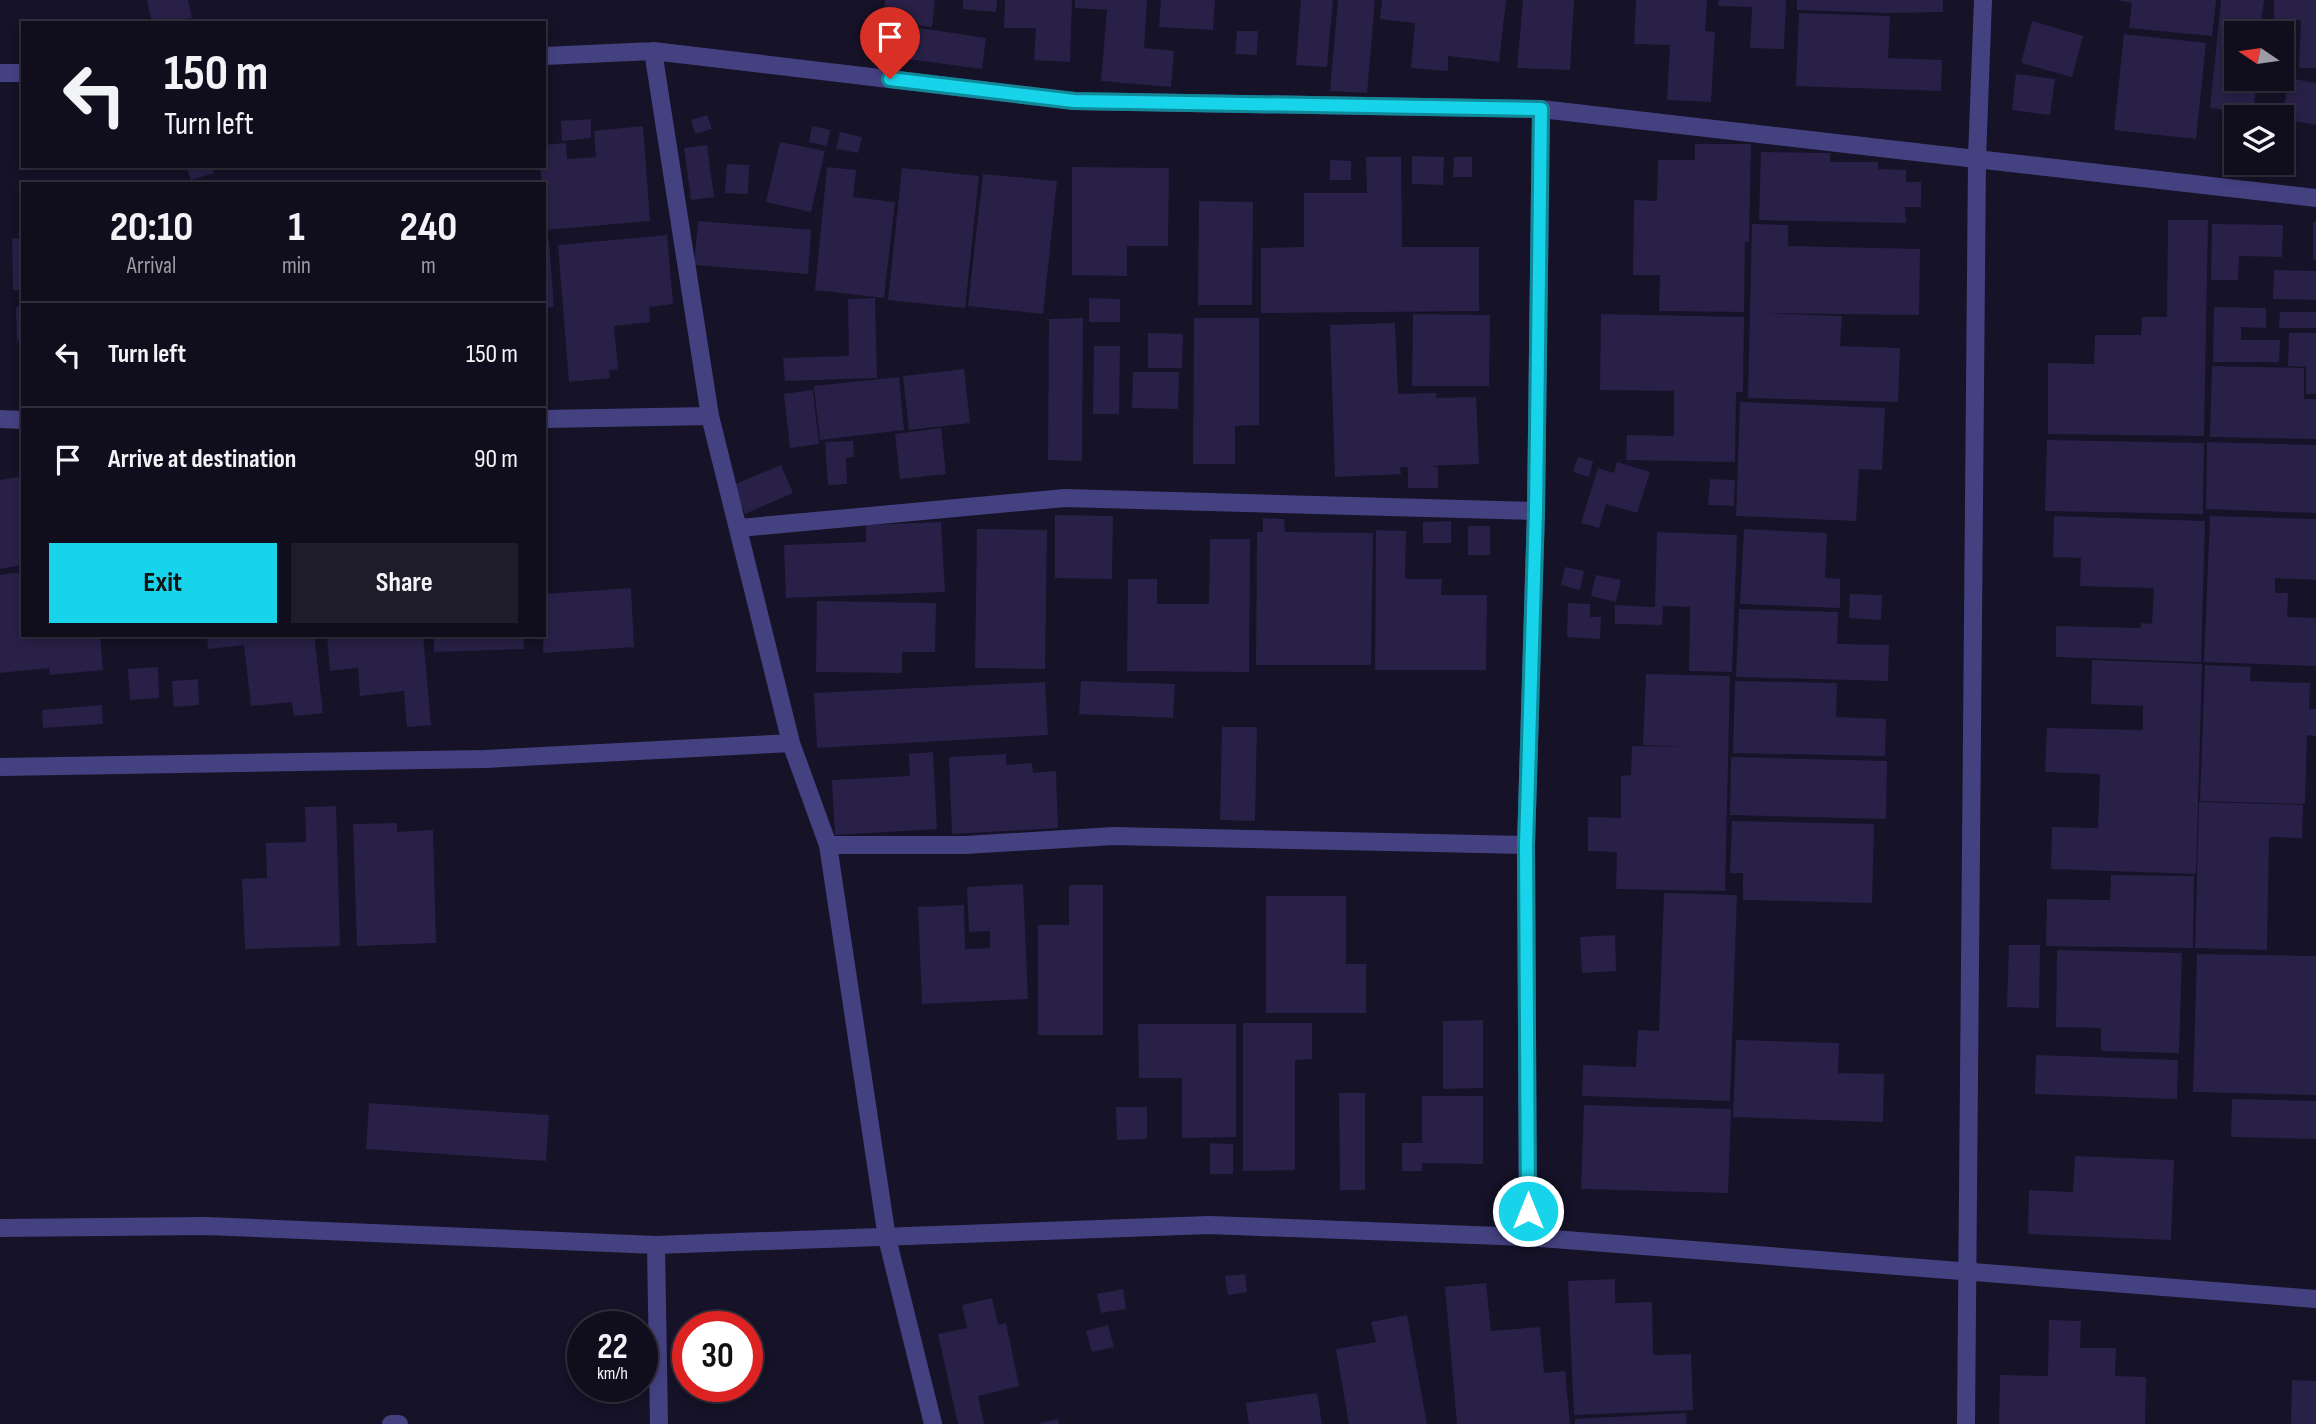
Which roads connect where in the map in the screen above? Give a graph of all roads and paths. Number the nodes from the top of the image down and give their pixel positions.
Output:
1 (1983, 0) edge
2 (653, 51) junction
3 (546, 56) edge
4 (0, 73) edge
5 (21, 73) edge
6 (1541, 109) junction
7 (1977, 158) junction
8 (2316, 198) edge
9 (710, 416) junction
10 (0, 419) edge
11 (546, 419) edge
12 (21, 420) edge
13 (1536, 511) junction
14 (738, 527) junction
15 (791, 743) junction
16 (0, 767) edge
17 (828, 845) junction
18 (1526, 845) junction
19 (0, 1228) edge
20 (1528, 1237) junction
21 (887, 1238) junction
22 (656, 1245) junction
23 (1966, 1274) junction
24 (2316, 1300) edge
25 (391, 1424) edge
26 (399, 1424) edge
27 (659, 1424) edge
28 (933, 1424) edge
29 (1966, 1424) edge

1 - 7 street
2 - 3 street
2 - 6 street
2 - 9 street
4 - 5 street
6 - 7 street
6 - 13 street
7 - 8 street
7 - 23 street
9 - 11 street
9 - 14 street
10 - 12 street
13 - 14 street
13 - 18 street
14 - 15 street
15 - 16 street
15 - 17 street
17 - 18 street
17 - 21 street
18 - 20 street
19 - 22 street
20 - 21 street
20 - 23 street
21 - 22 street
21 - 28 street
22 - 27 street
23 - 24 street
23 - 29 street
25 - 26 street

